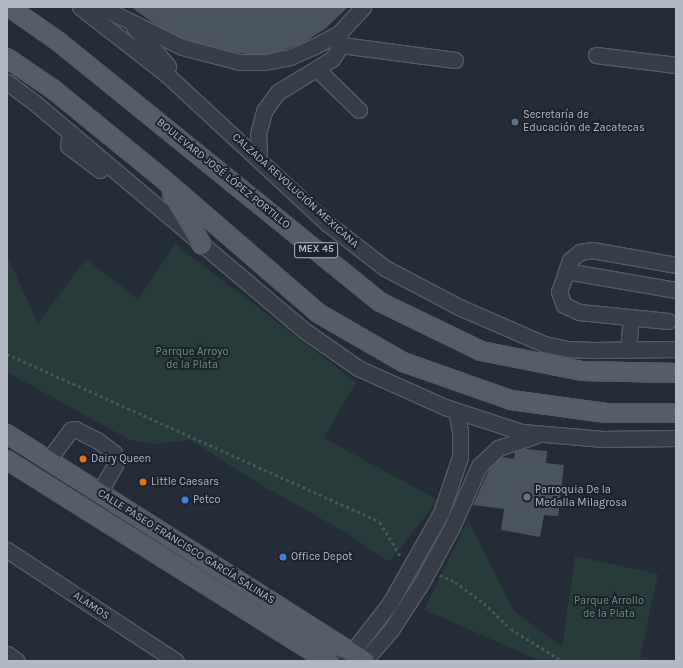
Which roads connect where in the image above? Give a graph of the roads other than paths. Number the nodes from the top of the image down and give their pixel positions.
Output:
1 (9, 7) edge
2 (80, 7) edge
3 (101, 7) edge
4 (119, 7) edge
5 (363, 7) edge
6 (131, 23) junction
7 (340, 39) junction
8 (596, 55) dead end
9 (7, 58) edge
10 (456, 60) dead end
11 (676, 65) edge
12 (318, 70) junction
13 (7, 82) edge
14 (188, 93) junction
15 (359, 110) dead end
16 (259, 158) junction
17 (163, 179) junction
18 (202, 244) junction
19 (676, 265) edge
20 (566, 271) junction
21 (676, 290) edge
22 (631, 317) junction
23 (668, 321) dead end
24 (676, 349) edge
25 (628, 350) junction
26 (676, 373) edge
27 (456, 411) junction
28 (676, 413) edge
29 (7, 434) edge
30 (538, 435) junction
31 (676, 438) edge
32 (7, 460) edge
33 (48, 460) junction
34 (99, 493) junction
35 (7, 550) edge
36 (410, 568) junction
37 (426, 576) junction
38 (358, 659) edge
39 (176, 661) edge
40 (327, 661) edge

1 - 26 main road, BOULEVARD JOSÉ LÓPEZ PORTILLO / MEX 45
2 - 14 street, CALZADA REVOLUCIÓN MEXICANA
3 - 6 street
4 - 6 street
5 - 7 street
6 - 7 street
6 - 14 street
7 - 10 street
7 - 12 street
8 - 11 street
9 - 17 main road
12 - 15 street
12 - 16 street
13 - 18 street
14 - 16 street, CALZADA REVOLUCIÓN MEXICANA
16 - 25 street, CALZADA REVOLUCIÓN MEXICANA
17 - 18 main road
17 - 28 main road
18 - 27 street
19 - 20 street
20 - 21 street
20 - 22 street
22 - 23 street
22 - 25 street
24 - 25 street, CALZADA REVOLUCIÓN MEXICANA
27 - 30 street
27 - 36 street
29 - 33 main road, CALLE PASEO FRANCISCO GARCÍA SALINAS
30 - 31 street
30 - 37 street
32 - 40 main road, CALLE PASEO FRANCISCO GARCÍA SALINAS
33 - 34 main road, CALLE PASEO FRANCISCO GARCÍA SALINAS
33 - 34 street
34 - 38 main road, CALLE PASEO FRANCISCO GARCÍA SALINAS
35 - 39 street, ALAMOS
36 - 37 street
36 - 38 street
37 - 38 street

